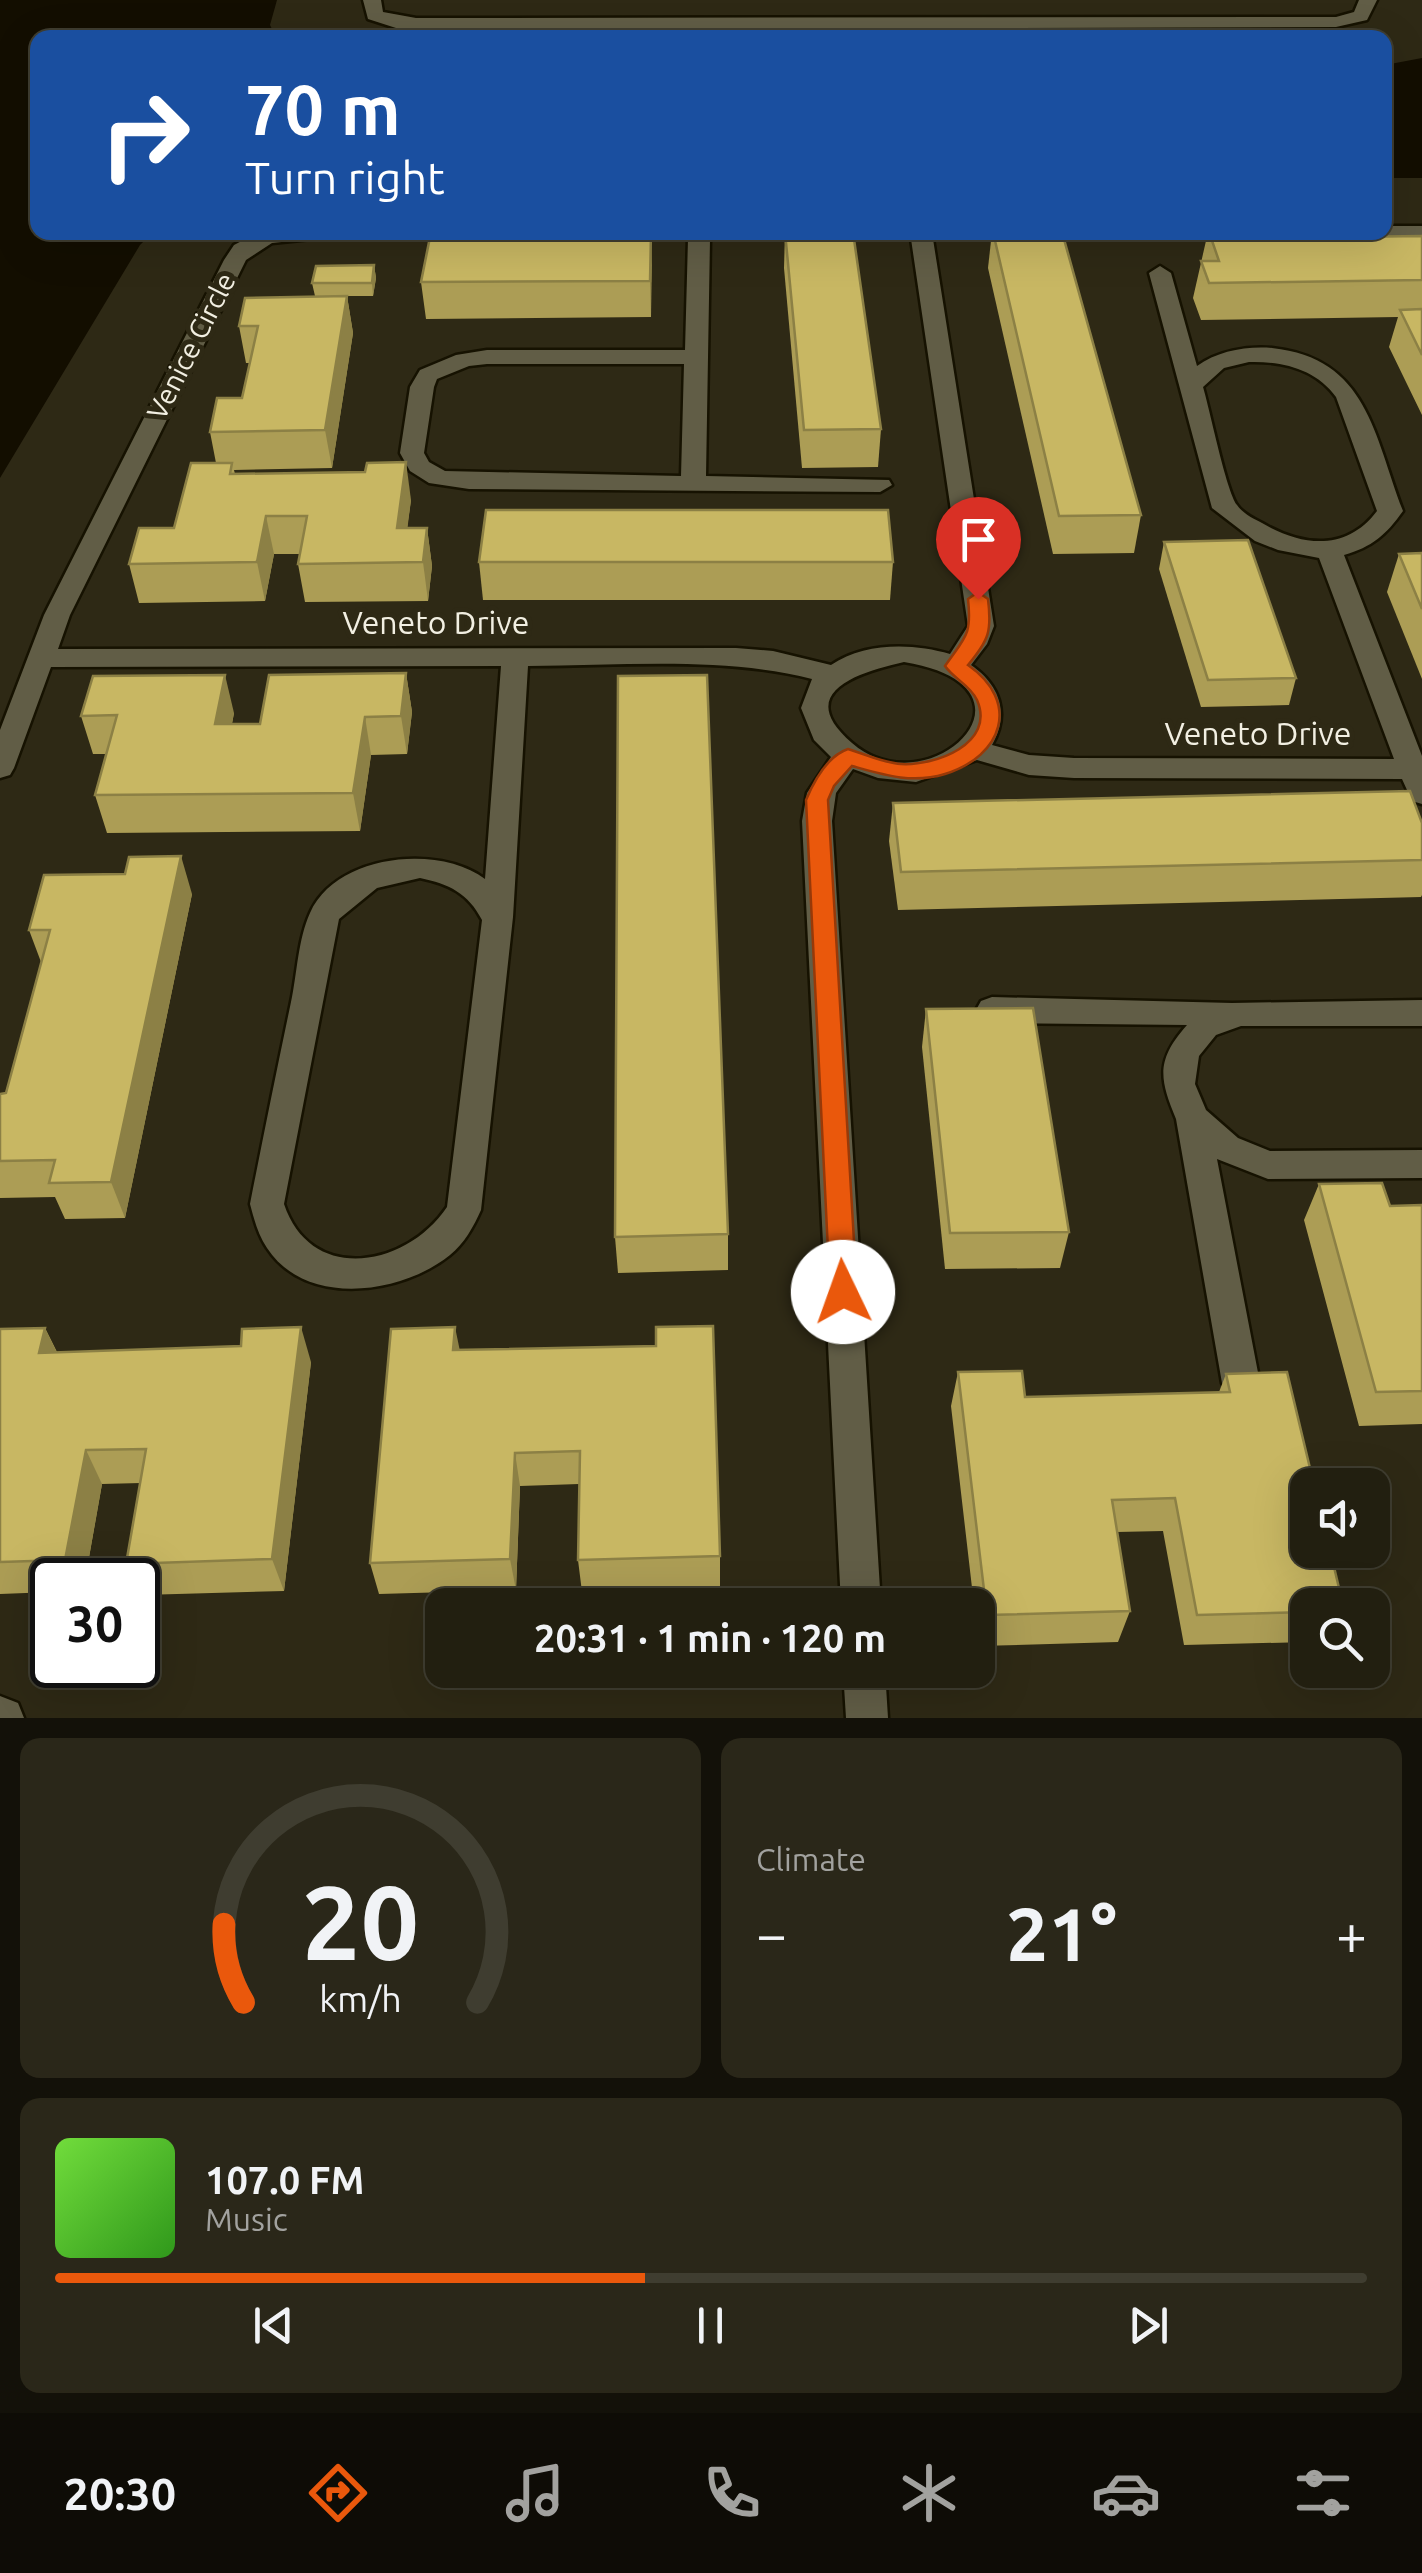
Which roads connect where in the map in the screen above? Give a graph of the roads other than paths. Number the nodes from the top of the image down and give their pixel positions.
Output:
1 (372, 0) edge
2 (885, 0) edge
3 (1368, 0) edge
4 (890, 30) edge
5 (1392, 232) edge
6 (1422, 232) edge
7 (261, 240) edge
8 (702, 240) edge
9 (922, 240) edge
10 (1160, 273) dead end
11 (694, 357) junction
12 (1192, 387) junction
13 (693, 484) junction
14 (880, 485) dead end
15 (1329, 549) junction
16 (39, 658) junction
17 (515, 658) junction
18 (955, 666) junction
19 (831, 674) junction
20 (975, 750) junction
21 (848, 757) junction
22 (0, 768) edge
23 (1419, 778) edge
24 (498, 920) junction
25 (958, 1009) edge
26 (1240, 1013) junction
27 (1422, 1013) edge
28 (1193, 1119) junction
29 (1422, 1164) edge
30 (1240, 1383) edge
31 (860, 1588) edge
32 (865, 1688) edge
33 (867, 1718) edge

1 - 4 street
2 - 4 street
3 - 4 street
5 - 6 street
7 - 16 street, Venice Circle
8 - 11 street
9 - 18 street
10 - 12 street
11 - 13 street
11 - 13 street
12 - 15 street
12 - 15 street
13 - 14 street
15 - 23 street
16 - 17 street, Veneto Drive
16 - 22 street, Venice Circle
17 - 19 street, Veneto Drive
17 - 24 street
18 - 19 street
18 - 20 street
19 - 21 street
20 - 21 street
20 - 23 street, Veneto Drive
21 - 31 street
24 - 24 street
25 - 26 street
26 - 27 street
26 - 28 street
28 - 29 street
28 - 30 street
32 - 33 street

